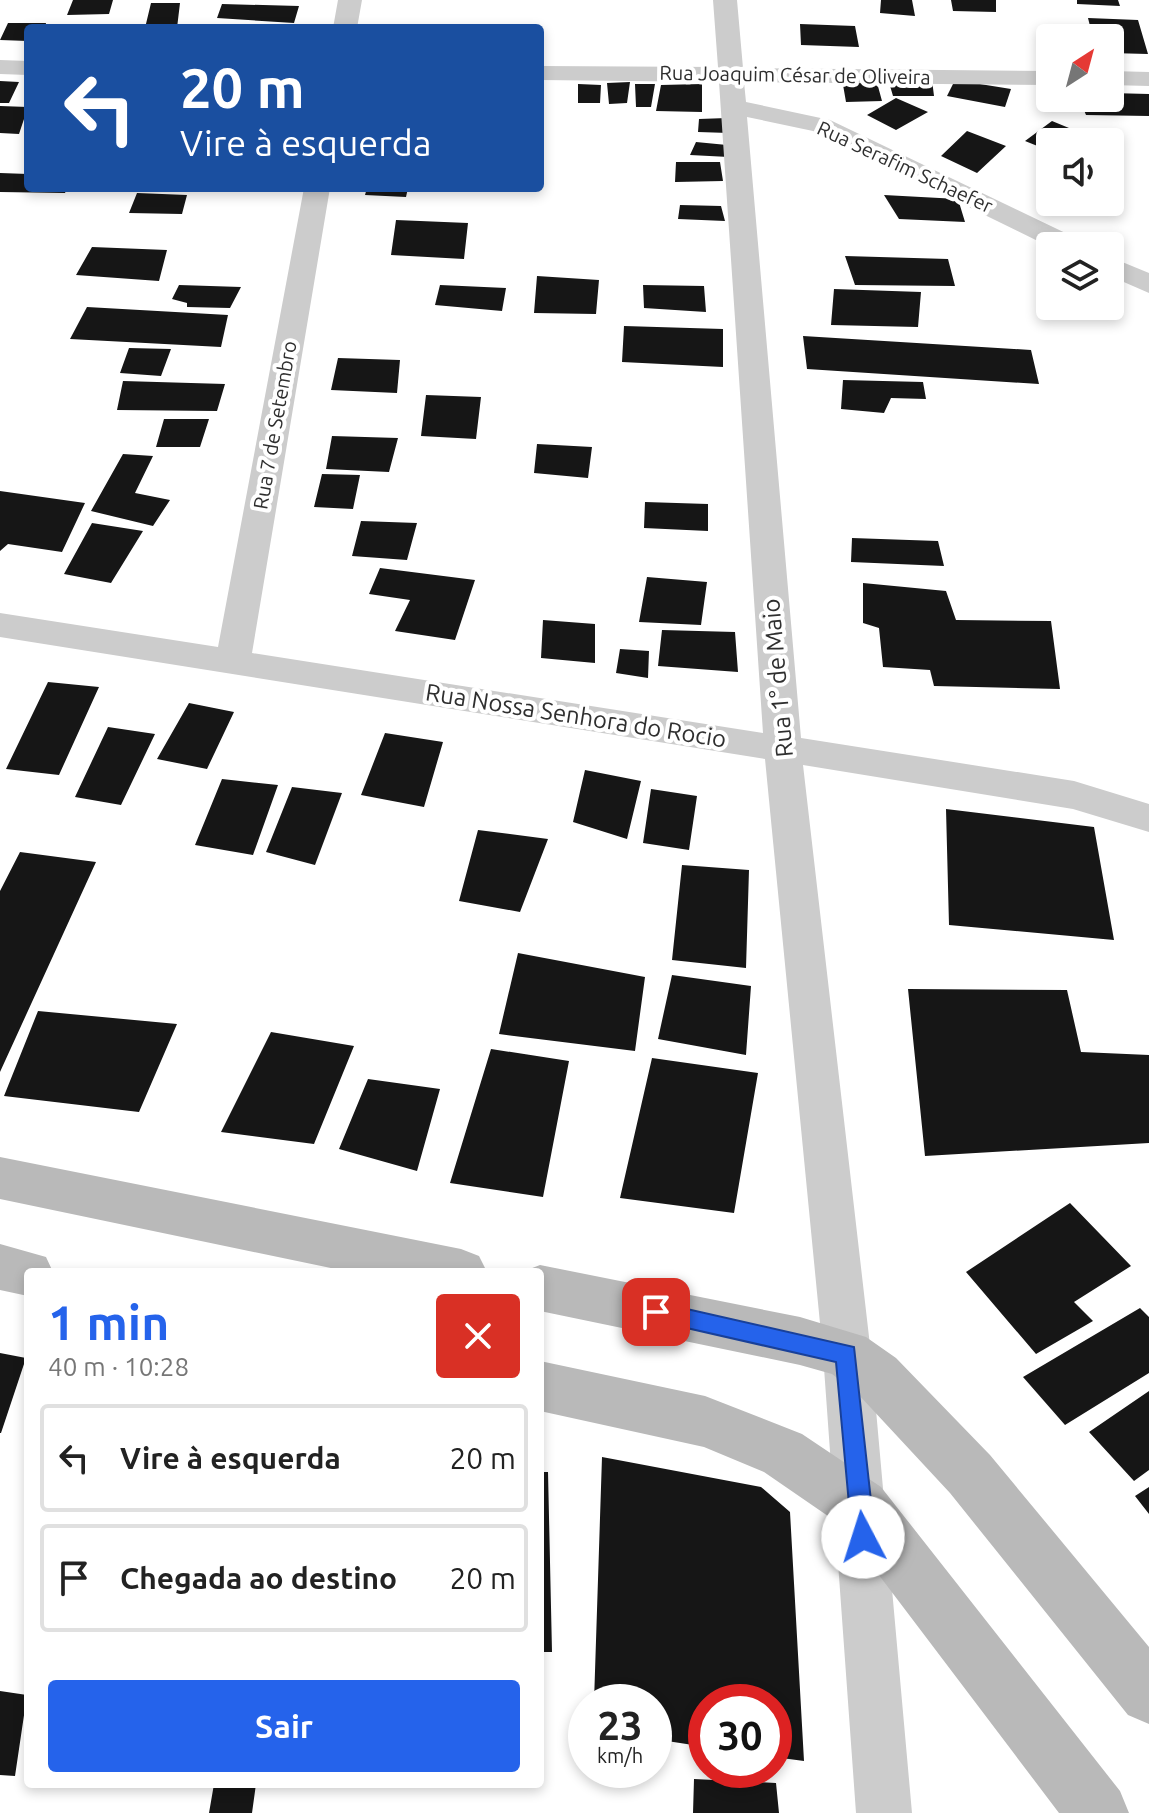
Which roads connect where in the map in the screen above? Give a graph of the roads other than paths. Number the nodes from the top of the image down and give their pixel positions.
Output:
1 (350, 0) edge
2 (725, 0) edge
3 (346, 24) edge
4 (0, 67) edge
5 (24, 68) edge
6 (544, 73) edge
7 (1124, 78) edge
8 (1036, 79) edge
9 (1149, 79) edge
10 (732, 91) junction
11 (316, 192) edge
12 (1041, 232) edge
13 (1124, 272) edge
14 (1149, 284) edge
15 (0, 625) edge
16 (233, 662) junction
17 (783, 749) junction
18 (1149, 818) edge
19 (0, 1178) edge
20 (0, 1267) edge
21 (441, 1268) edge
22 (24, 1272) edge
23 (544, 1289) edge
24 (847, 1354) junction
25 (544, 1387) edge
26 (861, 1506) junction
27 (1149, 1694) edge
28 (884, 1813) edge
29 (1098, 1813) edge

1 - 3 street
2 - 10 street, Rua 1° de Maio
4 - 5 street
6 - 10 street, Rua Joaquim César de Oliveira
7 - 9 street
8 - 10 street, Rua Joaquim César de Oliveira
10 - 12 street, Rua Serafim Schaefer
10 - 17 street, Rua 1° de Maio
11 - 16 street, Rua 7 de Setembro
13 - 14 street
15 - 16 street, Rua Nossa Senhora do Rocio
16 - 17 street, Rua Nossa Senhora do Rocio
17 - 18 street, Rua Nossa Senhora do Rocio
17 - 24 street, Rua 1° de Maio
19 - 21 main road
20 - 22 main road
23 - 24 main road
24 - 26 street, Rua 1° de Maio
24 - 27 main road
25 - 26 main road
26 - 28 street, Rua 1° de Maio
26 - 29 main road

